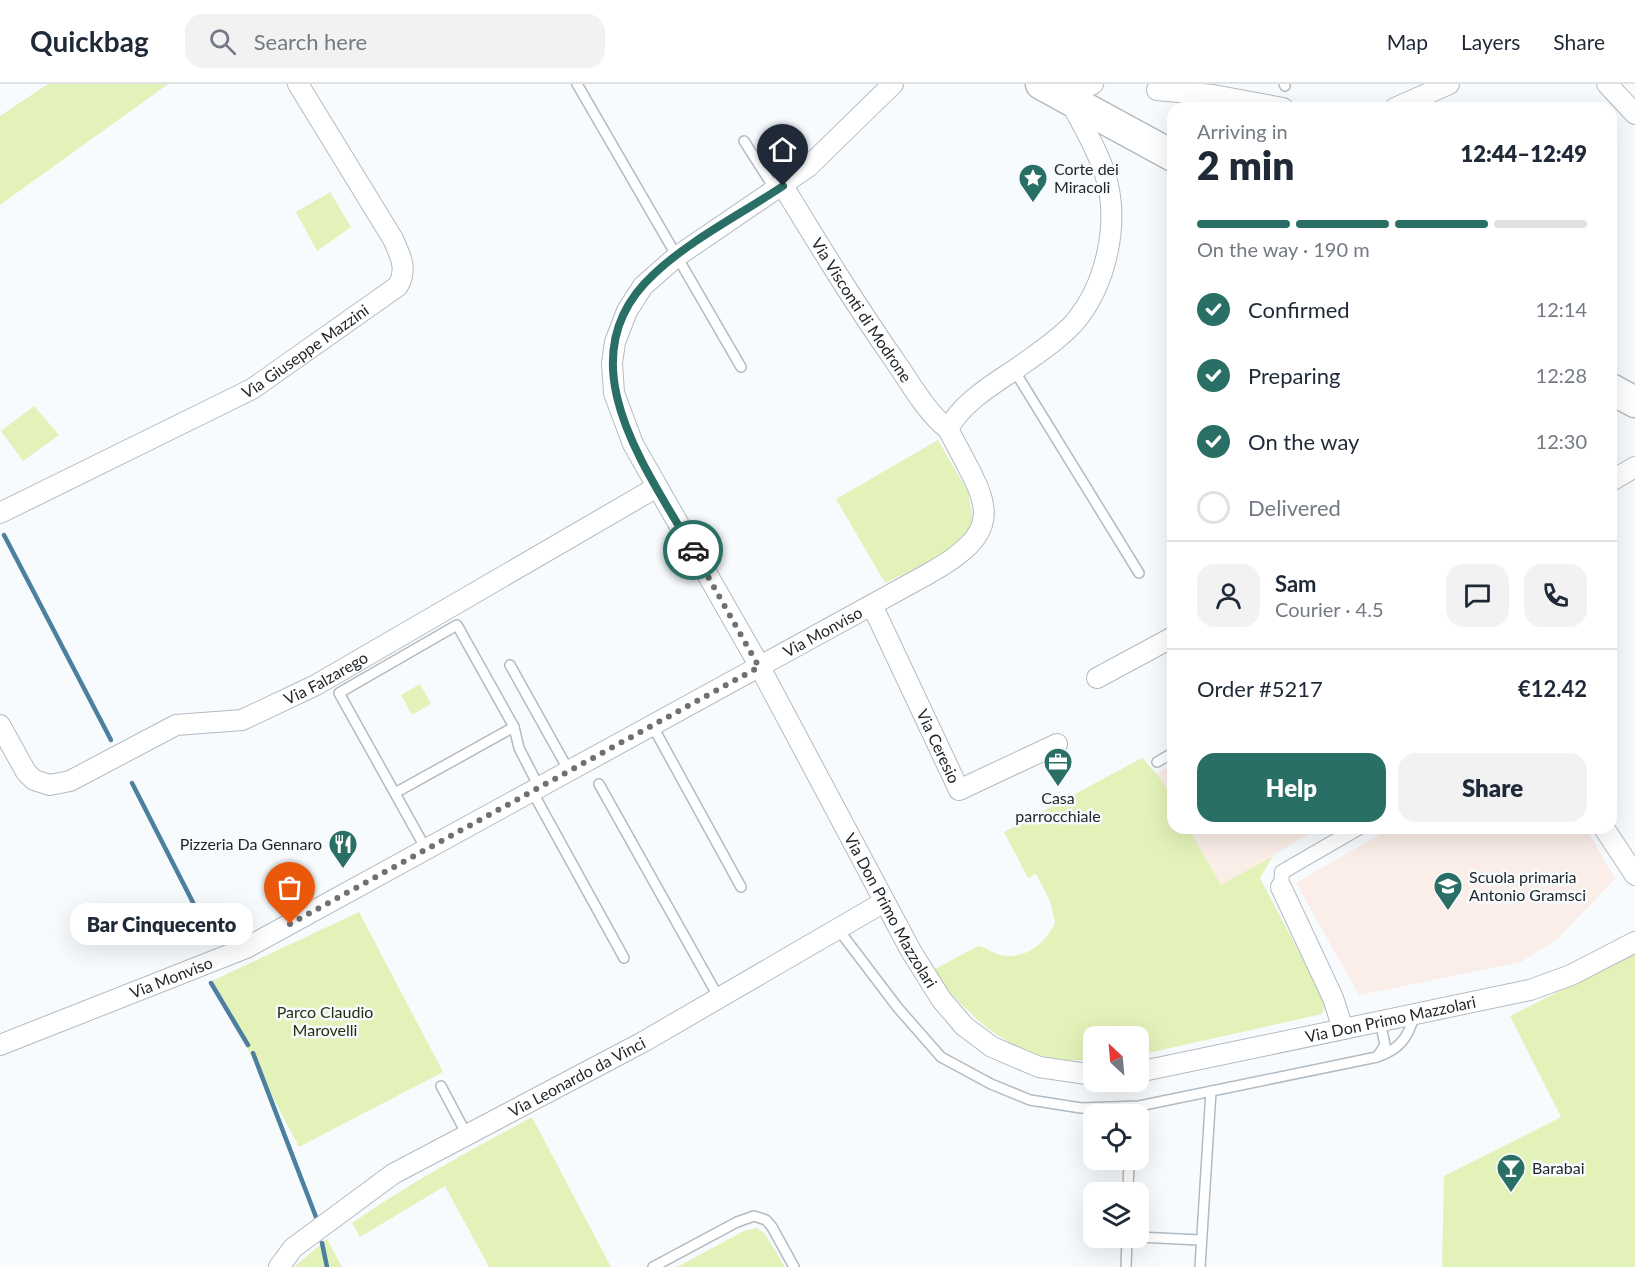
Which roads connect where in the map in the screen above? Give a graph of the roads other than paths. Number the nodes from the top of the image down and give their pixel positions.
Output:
1 (298, 84) edge
2 (576, 84) edge
3 (893, 84) edge
4 (1449, 84) edge
5 (1607, 84) edge
6 (1072, 89) edge
7 (1157, 90) dead end
8 (1248, 102) edge
9 (1408, 102) edge
10 (1635, 114) edge
11 (744, 141) dead end
12 (1167, 152) edge
13 (779, 188) junction
14 (676, 257) junction
15 (741, 367) dead end
16 (1014, 370) junction
17 (1617, 392) edge
18 (1635, 402) edge
19 (948, 429) junction
20 (1635, 467) edge
21 (1617, 478) edge
22 (657, 486) junction
23 (0, 513) edge
24 (1139, 573) dead end
25 (872, 605) junction
26 (1167, 640) edge
27 (510, 665) dead end
28 (759, 667) junction
29 (1097, 678) dead end
30 (0, 725) edge
31 (652, 726) junction
32 (514, 727) junction
33 (1058, 744) dead end
34 (1167, 756) edge
35 (1157, 762) dead end
36 (569, 771) junction
37 (599, 784) dead end
38 (535, 789) junction
39 (395, 793) junction
40 (1348, 834) edge
41 (1608, 834) edge
42 (426, 849) junction
43 (1635, 875) edge
44 (741, 887) dead end
45 (1281, 887) joint
46 (884, 902) junction
47 (836, 927) junction
48 (1635, 942) edge
49 (624, 958) dead end
50 (719, 998) junction
51 (1414, 1014) junction
52 (1380, 1021) junction
53 (1343, 1029) junction
54 (0, 1045) edge
55 (1377, 1057) junction
56 (1149, 1070) edge
57 (1083, 1073) edge
58 (441, 1086) dead end
59 (1211, 1091) junction
60 (1149, 1106) edge
61 (1083, 1108) edge
62 (467, 1135) junction
63 (1149, 1238) edge
64 (1200, 1240) junction
65 (1126, 1248) edge
66 (279, 1267) edge
67 (653, 1267) edge
68 (794, 1267) edge
69 (1125, 1267) edge
70 (1200, 1267) edge

1 - 23 street, Via Giuseppe Mazzini
2 - 14 lane
3 - 13 street, Via Don Primo Mazzolari
4 - 9 street
5 - 10 street
6 - 12 main road
6 - 16 street
7 - 8 street
11 - 13 lane
13 - 14 street, Via Don Primo Mazzolari
13 - 19 street, Via Visconti di Modrone
14 - 15 lane
14 - 22 street, Via Don Primo Mazzolari
16 - 19 street
16 - 24 lane
17 - 18 main road
19 - 25 street, Via Monviso
20 - 21 street
22 - 28 street, Via Don Primo Mazzolari
22 - 30 street, Via Falzarego
25 - 28 street, Via Monviso
25 - 33 street, Via Ceresio
26 - 29 street
27 - 36 lane
28 - 31 street, Via Monviso
28 - 46 street, Via Don Primo Mazzolari
31 - 36 street, Via Monviso
31 - 44 lane
32 - 38 lane
32 - 39 lane
32 - 39 lane
34 - 35 lane
36 - 38 street, Via Monviso
37 - 50 lane
38 - 42 street, Via Monviso
38 - 49 lane
39 - 42 lane
40 - 45 street
41 - 43 street
42 - 54 street, Via Monviso
45 - 53 street
46 - 47 street, Via Leonardo da Vinci
46 - 57 street, Via Don Primo Mazzolari
47 - 50 street, Via Leonardo da Vinci
47 - 61 lane
48 - 51 street, Via Don Primo Mazzolari
50 - 62 street, Via Leonardo da Vinci
51 - 52 street, Via Don Primo Mazzolari
51 - 55 lane
52 - 53 street, Via Don Primo Mazzolari
52 - 55 lane
53 - 56 street, Via Don Primo Mazzolari
55 - 59 lane
58 - 62 lane
59 - 60 lane
59 - 64 lane
62 - 66 street, Via Leonardo da Vinci
63 - 64 lane
64 - 70 lane
65 - 69 lane
67 - 68 lane

